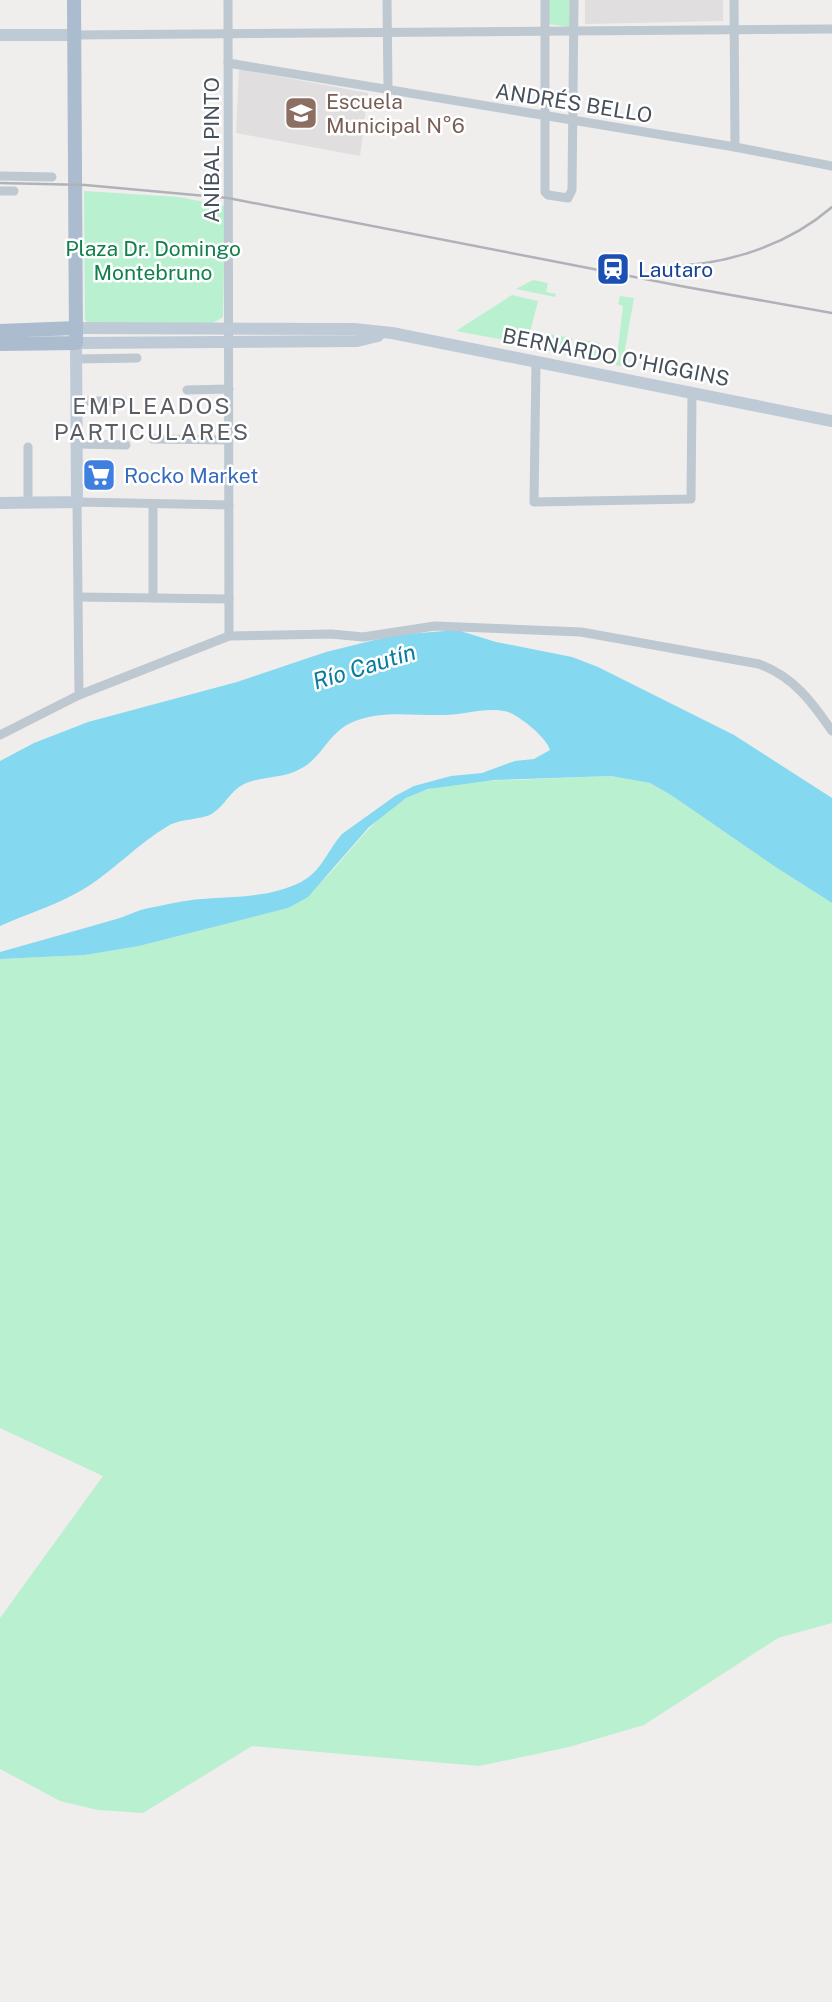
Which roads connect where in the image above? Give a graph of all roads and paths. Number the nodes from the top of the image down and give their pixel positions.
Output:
1 (74, 0) edge
2 (228, 0) edge
3 (387, 0) edge
4 (545, 0) edge
5 (574, 0) edge
6 (734, 0) edge
7 (832, 29) edge
8 (734, 30) junction
9 (545, 32) junction
10 (574, 32) junction
11 (387, 33) junction
12 (0, 35) edge
13 (74, 35) junction
14 (228, 35) junction
15 (228, 63) junction
16 (388, 90) junction
17 (545, 116) junction
18 (573, 120) junction
19 (735, 147) junction
20 (832, 166) edge
21 (0, 176) edge
22 (52, 177) dead end
23 (0, 191) edge
24 (14, 191) dead end
25 (0, 331) edge
26 (229, 334) junction
27 (76, 335) junction
28 (0, 344) edge
29 (137, 358) dead end
30 (76, 359) junction
31 (536, 363) junction
32 (229, 389) junction
33 (187, 390) dead end
34 (692, 394) junction
35 (76, 401) junction
36 (123, 401) dead end
37 (832, 421) edge
38 (152, 439) dead end
39 (229, 440) junction
40 (77, 444) junction
41 (126, 445) dead end
42 (28, 447) dead end
43 (77, 502) junction
44 (0, 503) edge
45 (28, 503) junction
46 (153, 504) junction
47 (229, 505) junction
48 (78, 597) junction
49 (153, 598) junction
50 (229, 599) junction
51 (229, 636) junction
52 (79, 695) junction
53 (832, 731) edge
54 (0, 735) edge

1 - 13 main road
2 - 14 street, ANÍBAL PINTO
3 - 11 street
4 - 9 street
5 - 10 street
6 - 8 street
7 - 8 street
8 - 10 street
8 - 19 street
9 - 10 street
9 - 11 street
9 - 17 street
10 - 18 street
11 - 14 street
11 - 16 street
12 - 13 main road
13 - 14 street
13 - 27 main road
14 - 15 street, ANÍBAL PINTO
15 - 16 street, ANDRÉS BELLO
15 - 26 street, ANÍBAL PINTO
16 - 17 street, ANDRÉS BELLO
17 - 18 street, ANDRÉS BELLO
17 - 18 street
18 - 19 street, ANDRÉS BELLO
19 - 20 street, ANDRÉS BELLO
21 - 22 street
23 - 24 street
25 - 27 main road, BERNARDO O'HIGGINS
26 - 27 main road, BERNARDO O'HIGGINS
26 - 31 main road, BERNARDO O'HIGGINS
26 - 32 street, ANÍBAL PINTO
27 - 28 main road, BERNARDO O'HIGGINS
27 - 30 main road
29 - 30 street
30 - 35 main road
31 - 34 main road, BERNARDO O'HIGGINS
31 - 34 street
32 - 33 street
32 - 39 street, ANÍBAL PINTO
34 - 37 main road, BERNARDO O'HIGGINS
35 - 36 street
35 - 40 main road
38 - 39 street
39 - 47 street, ANÍBAL PINTO
40 - 41 street
40 - 43 main road
42 - 45 street
43 - 45 main road
43 - 46 street
43 - 48 street
44 - 45 main road
46 - 47 street
46 - 49 street
47 - 50 street, ANÍBAL PINTO
48 - 49 street
48 - 52 street
49 - 50 street
50 - 51 street, ANÍBAL PINTO
51 - 52 street
51 - 53 street
52 - 54 street

